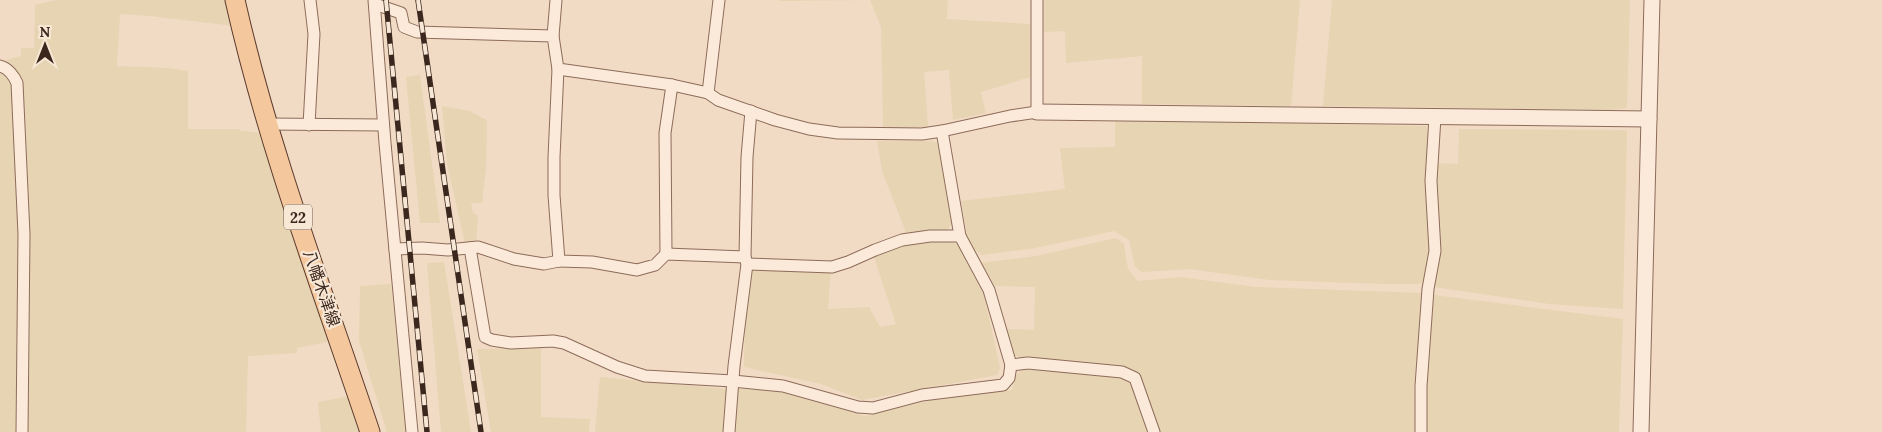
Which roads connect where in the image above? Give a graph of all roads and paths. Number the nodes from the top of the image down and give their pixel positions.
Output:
1 (235, 0) edge
2 (310, 0) edge
3 (556, 0) edge
4 (719, 0) edge
5 (1037, 0) edge
6 (1652, 0) edge
7 (375, 2) edge
8 (553, 36) junction
9 (0, 66) edge
10 (558, 69) junction
11 (672, 84) junction
12 (708, 93) junction
13 (751, 111) junction
14 (1037, 112) junction
15 (1435, 116) junction
16 (1649, 119) junction
17 (268, 124) junction
18 (309, 125) junction
19 (384, 125) junction
20 (942, 131) junction
21 (960, 236) junction
22 (470, 248) junction
23 (395, 249) junction
24 (666, 254) junction
25 (746, 260) junction
26 (559, 261) junction
27 (1011, 365) junction
28 (733, 380) junction
29 (22, 432) edge
30 (370, 432) edge
31 (412, 432) edge
32 (729, 432) edge
33 (1154, 432) edge
34 (1421, 432) edge
35 (1641, 432) edge

1 - 17 main road, 八幡木津線 / 22
2 - 18 street
3 - 8 street
4 - 12 street
5 - 14 street
6 - 16 street
7 - 8 street
7 - 19 street
8 - 10 street
9 - 29 street
10 - 11 street
10 - 26 street
11 - 12 street
11 - 24 street
12 - 13 street
13 - 20 street
13 - 25 street
14 - 15 street
14 - 20 street
15 - 16 street
15 - 34 street
16 - 35 street
17 - 18 street
17 - 30 main road, 八幡木津線 / 22
18 - 19 street
19 - 23 street
20 - 21 street
21 - 25 street
21 - 27 street
22 - 23 street
22 - 26 street
22 - 28 street
23 - 31 street
24 - 25 street
24 - 26 street
25 - 28 street
27 - 28 street
27 - 33 street
28 - 32 street

